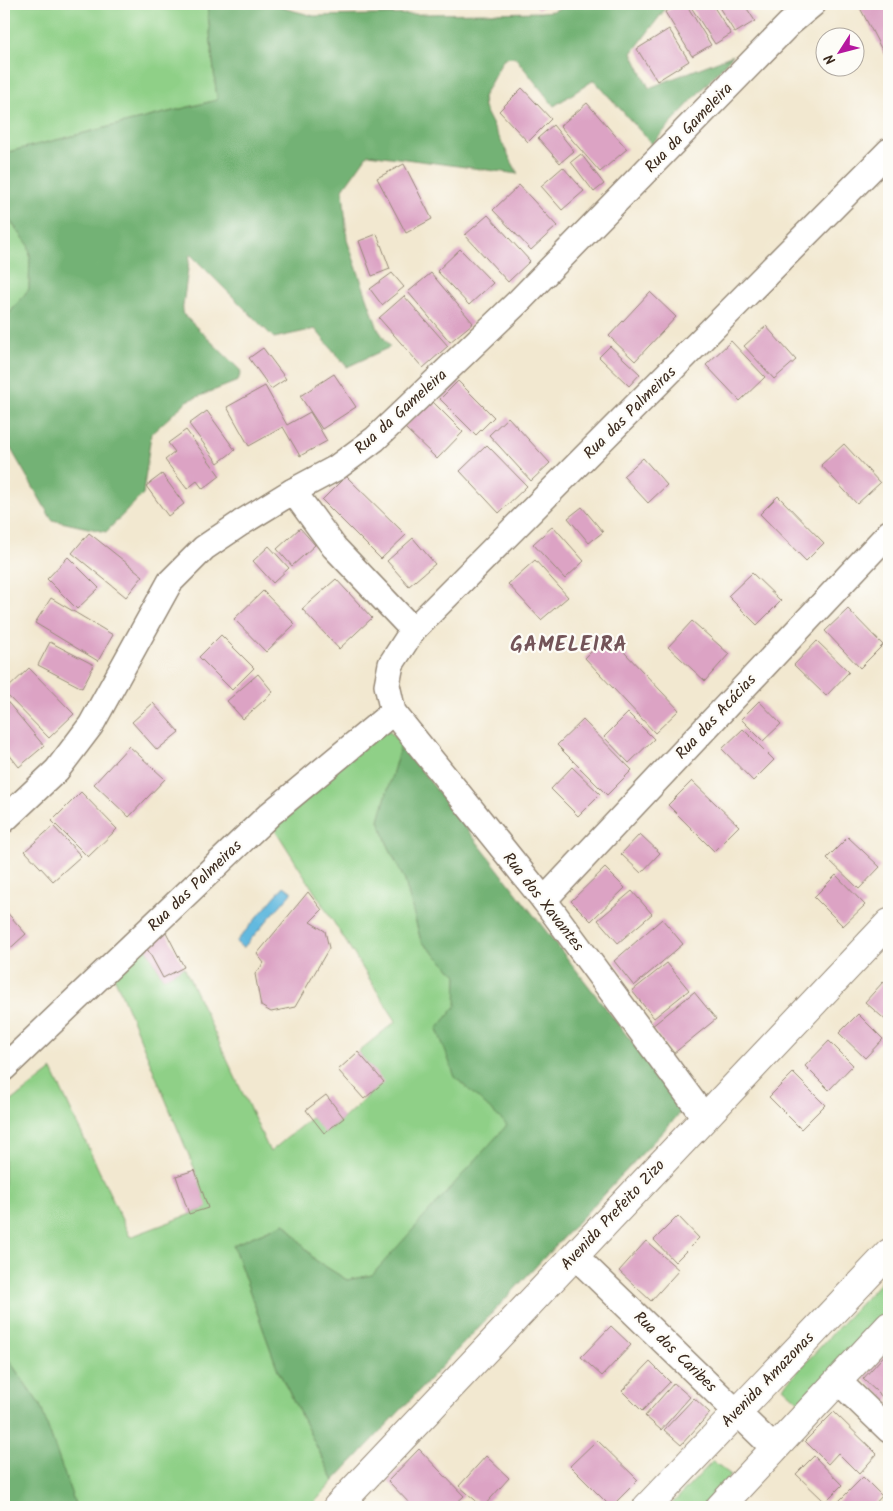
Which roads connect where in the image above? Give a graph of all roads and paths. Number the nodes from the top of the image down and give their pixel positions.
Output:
1 (813, 4) edge
2 (889, 151) edge
3 (293, 491) junction
4 (889, 533) edge
5 (413, 630) junction
6 (387, 685) joint
7 (393, 712) junction
8 (4, 820) edge
9 (544, 900) junction
10 (889, 923) edge
11 (4, 1068) edge
12 (705, 1118) junction
13 (889, 1254) edge
14 (575, 1256) junction
15 (889, 1326) edge
16 (838, 1381) junction
17 (738, 1413) junction
18 (889, 1430) edge
19 (775, 1449) junction
20 (337, 1507) edge
21 (647, 1507) edge
22 (720, 1507) edge

1 - 3 street, Rua da Gameleira
2 - 5 street, Rua das Palmeiras
3 - 5 street
3 - 8 street, Rua da Gameleira
4 - 9 street, Rua das Acácias
5 - 6 street, Rua das Palmeiras
6 - 7 street, Rua dos Xavantes
7 - 9 street, Rua dos Xavantes
7 - 11 street, Rua das Palmeiras
9 - 12 street, Rua dos Xavantes
10 - 12 main road, Avenida Prefeito Zizo
12 - 14 main road, Avenida Prefeito Zizo
13 - 17 main road, Avenida Amazonas
14 - 17 street, Rua dos Caribes
14 - 20 main road, Avenida Prefeito Zizo
15 - 16 main road
16 - 18 street
16 - 19 main road
17 - 19 street, Rua dos Caribes
17 - 21 main road, Avenida Amazonas
19 - 22 main road

